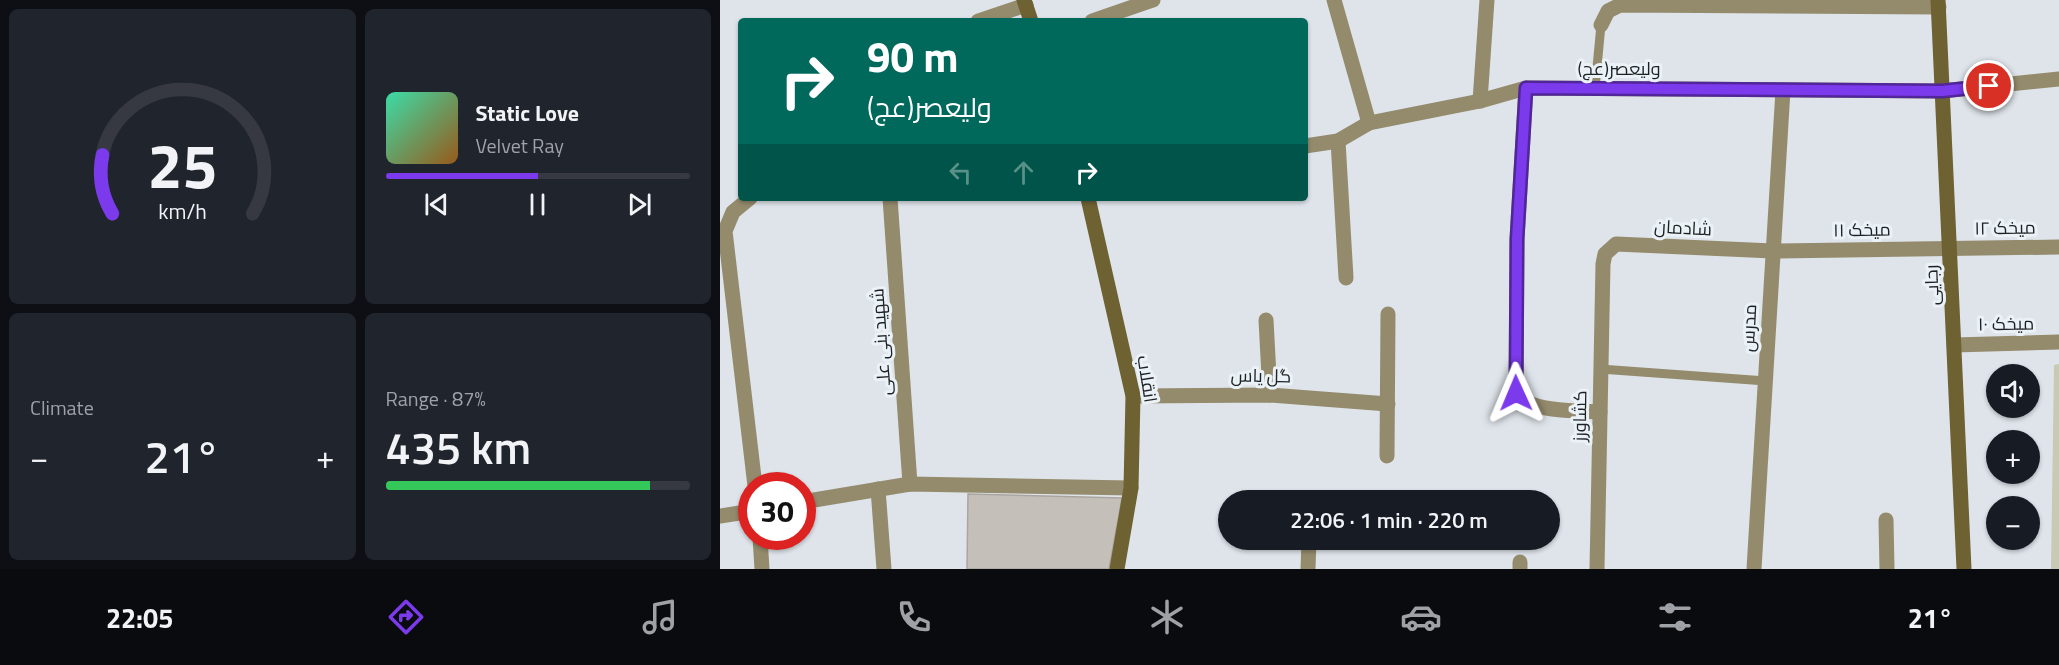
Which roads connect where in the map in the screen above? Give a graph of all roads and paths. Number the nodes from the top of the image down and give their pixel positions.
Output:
1 (1153, 0) edge
2 (1334, 0) edge
3 (1487, 0) edge
4 (1025, 2) edge
5 (1718, 3) edge
6 (1938, 3) edge
7 (985, 18) edge
8 (1030, 18) edge
9 (1101, 18) edge
10 (1601, 25) joint
11 (2059, 79) edge
12 (1526, 88) junction
13 (1595, 88) junction
14 (1783, 90) junction
15 (1942, 91) junction
16 (1480, 101) junction
17 (1369, 123) junction
18 (1338, 141) junction
19 (1308, 146) edge
20 (746, 201) edge
21 (890, 201) edge
22 (1089, 201) edge
23 (2059, 246) edge
24 (1951, 248) junction
25 (1773, 251) junction
26 (1603, 264) joint
27 (1346, 278) dead end
28 (1388, 314) dead end
29 (1266, 320) dead end
30 (2059, 342) edge
31 (1954, 345) junction
32 (1600, 369) junction
33 (1766, 381) junction
34 (1270, 394) junction
35 (1132, 396) junction
36 (1388, 404) junction
37 (1600, 412) junction
38 (1387, 456) dead end
39 (753, 472) edge
40 (910, 484) junction
41 (1131, 488) junction
42 (878, 489) junction
43 (816, 500) edge
44 (738, 513) edge
45 (720, 516) edge
46 (1886, 520) dead end
47 (761, 550) edge
48 (1309, 550) edge
49 (762, 569) edge
50 (884, 569) edge
51 (1117, 569) edge
52 (1308, 569) edge
53 (1597, 569) edge
54 (1754, 569) edge
55 (1887, 569) edge
56 (1964, 569) edge

1 - 9 street
2 - 17 street
3 - 16 street
4 - 7 street
4 - 8 street
5 - 6 street
5 - 10 street
6 - 15 street, رجایی
10 - 13 lane
11 - 15 street, ولیعصر(عج)
12 - 13 street, ولیعصر(عج)
12 - 16 street, ولیعصر(عج)
12 - 37 street
13 - 14 street, ولیعصر(عج)
14 - 15 street, ولیعصر(عج)
14 - 25 street, مدرس
15 - 24 street, رجایی
16 - 17 street, ولیعصر(عج)
17 - 18 street, ولیعصر(عج)
18 - 19 street, ولیعصر(عج)
18 - 27 street
20 - 39 street
21 - 40 street, شهید بنی علی
22 - 35 street, انقلاب
23 - 24 street, میخک ۱۲
24 - 25 street, میخک ۱۱
24 - 31 street, رجایی
25 - 26 street, شادمان
25 - 33 street, مدرس
26 - 32 street, کشاورز
28 - 36 street
29 - 34 street
30 - 31 street, میخک ۱۰
31 - 56 street, رجایی
32 - 33 lane
32 - 37 street, کشاورز
33 - 54 street, مدرس
34 - 35 street, گل یاس
34 - 36 street, گل یاس
35 - 41 street, انقلاب
36 - 38 street
37 - 53 street, کشاورز
40 - 41 street
40 - 42 street
41 - 51 street, انقلاب
42 - 43 street
42 - 50 street
44 - 45 street
46 - 55 street
47 - 49 street
48 - 52 street

